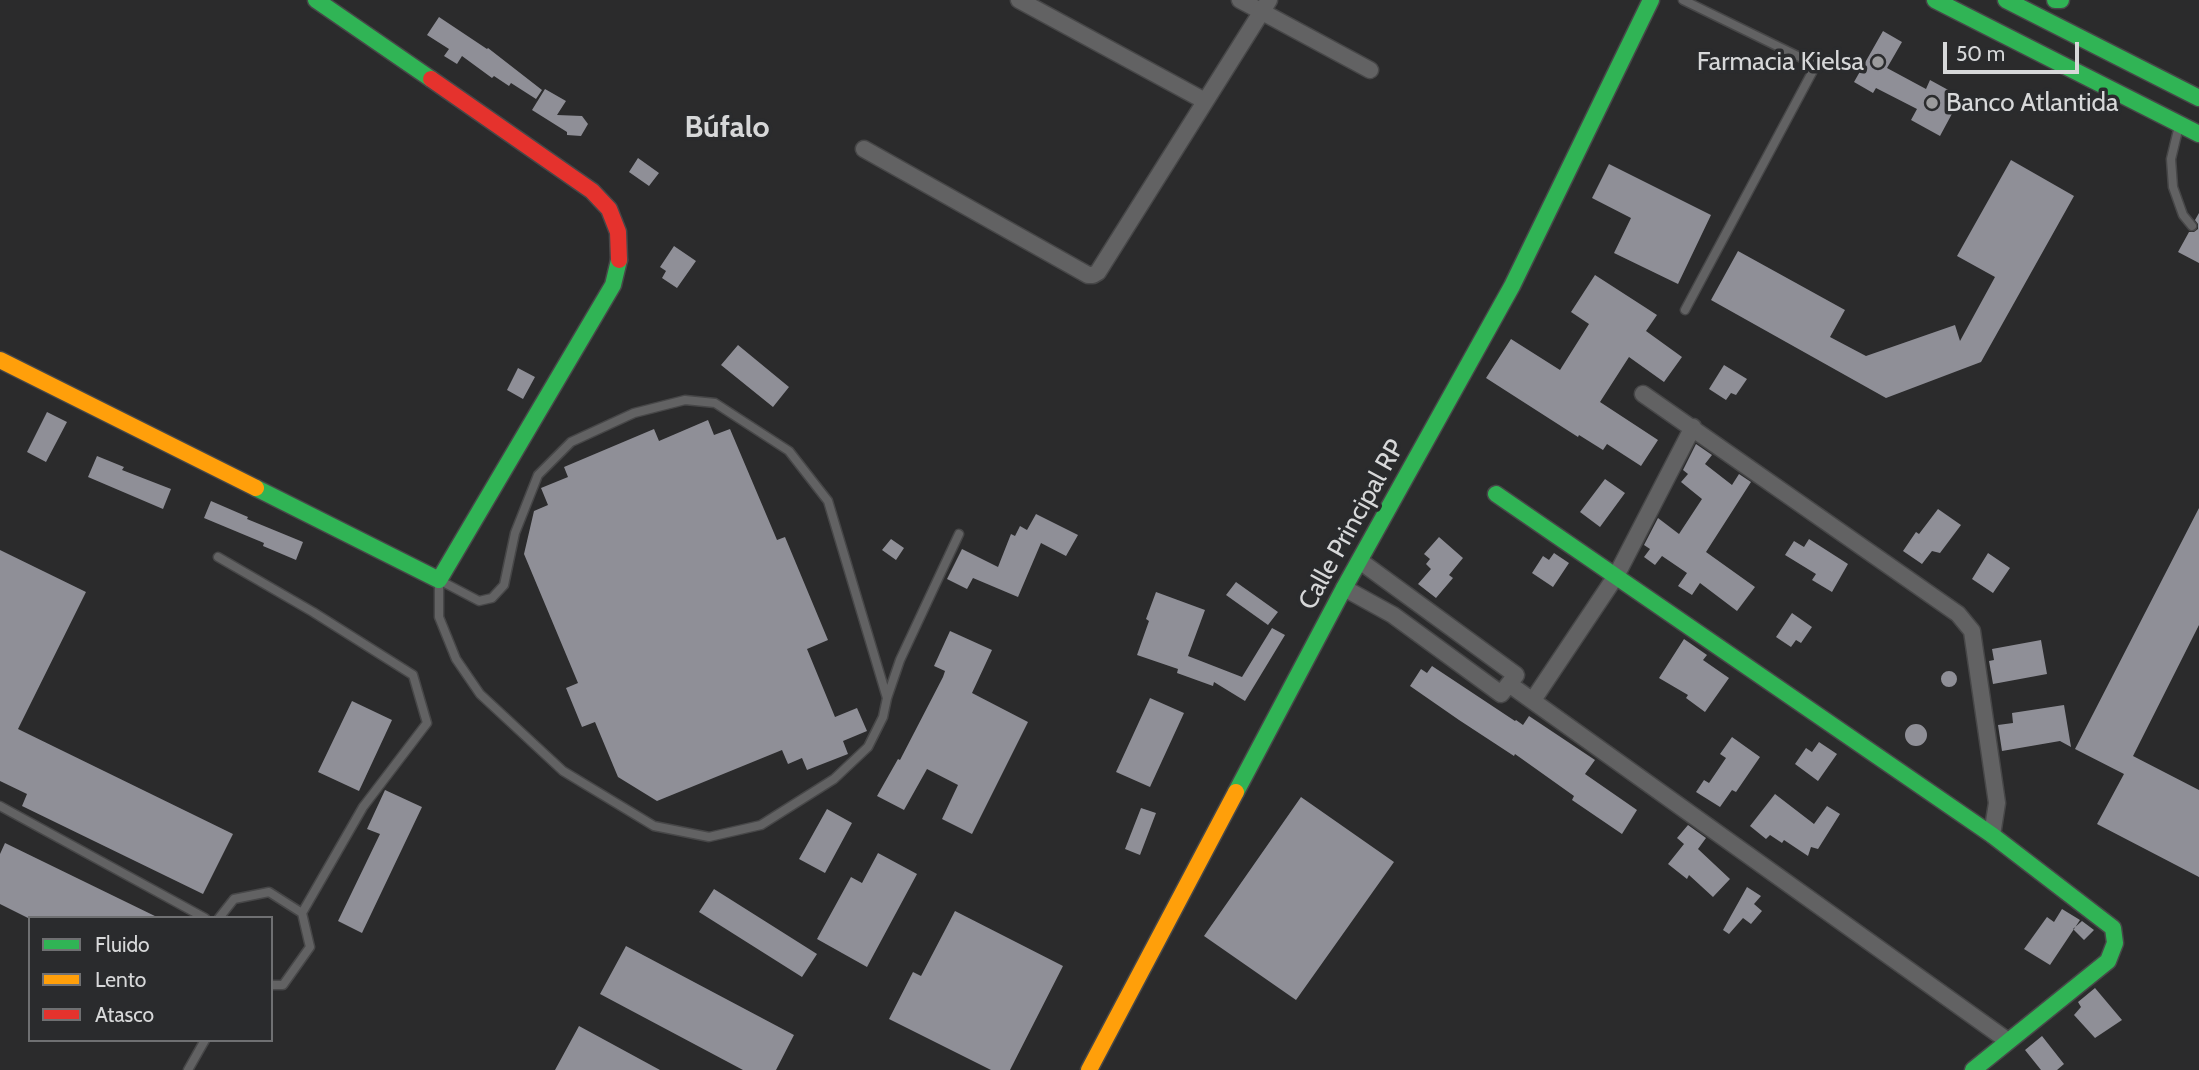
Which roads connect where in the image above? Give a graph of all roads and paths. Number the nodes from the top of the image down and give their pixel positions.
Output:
1 (316, 0) edge
2 (1019, 0) edge
3 (1240, 0) edge
4 (1651, 0) edge
5 (1683, 0) edge
6 (1935, 0) edge
7 (2006, 0) edge
8 (1265, 6) edge
9 (1370, 70) dead end
10 (1205, 101) junction
11 (2190, 103) edge
12 (2199, 134) edge
13 (864, 149) dead end
14 (2192, 226) dead end
15 (1685, 310) dead end
16 (0, 360) edge
17 (1643, 394) dead end
18 (1693, 427) junction
19 (1496, 494) dead end
20 (959, 534) dead end
21 (218, 557) dead end
22 (1360, 561) junction
23 (1616, 576) junction
24 (439, 580) junction
25 (1344, 587) junction
26 (1509, 684) junction
27 (887, 698) junction
28 (1533, 700) junction
29 (0, 806) edge
30 (1992, 835) junction
31 (302, 913) junction
32 (201, 916) edge
33 (221, 916) edge
34 (273, 985) edge
35 (2008, 1041) junction
36 (204, 1042) edge
37 (188, 1070) edge
38 (1089, 1070) edge
39 (1973, 1070) edge

1 - 24 main road
2 - 10 street
3 - 8 street
4 - 22 main road, Calle Principal RP
5 - 15 lane
6 - 11 main road
7 - 11 main road
8 - 9 street
8 - 10 street
10 - 13 street
11 - 12 main road
11 - 14 lane
16 - 24 main road
17 - 18 street
18 - 23 street
18 - 30 street
19 - 23 main road
20 - 27 lane
21 - 31 lane
22 - 25 main road, Calle Principal RP
22 - 26 street
23 - 28 street
23 - 30 main road
24 - 27 lane
24 - 27 lane
25 - 26 street
25 - 38 main road, Calle Principal RP
26 - 28 street
28 - 35 street
29 - 32 lane
30 - 35 main road
31 - 33 lane
31 - 34 lane
35 - 39 main road
36 - 37 lane

